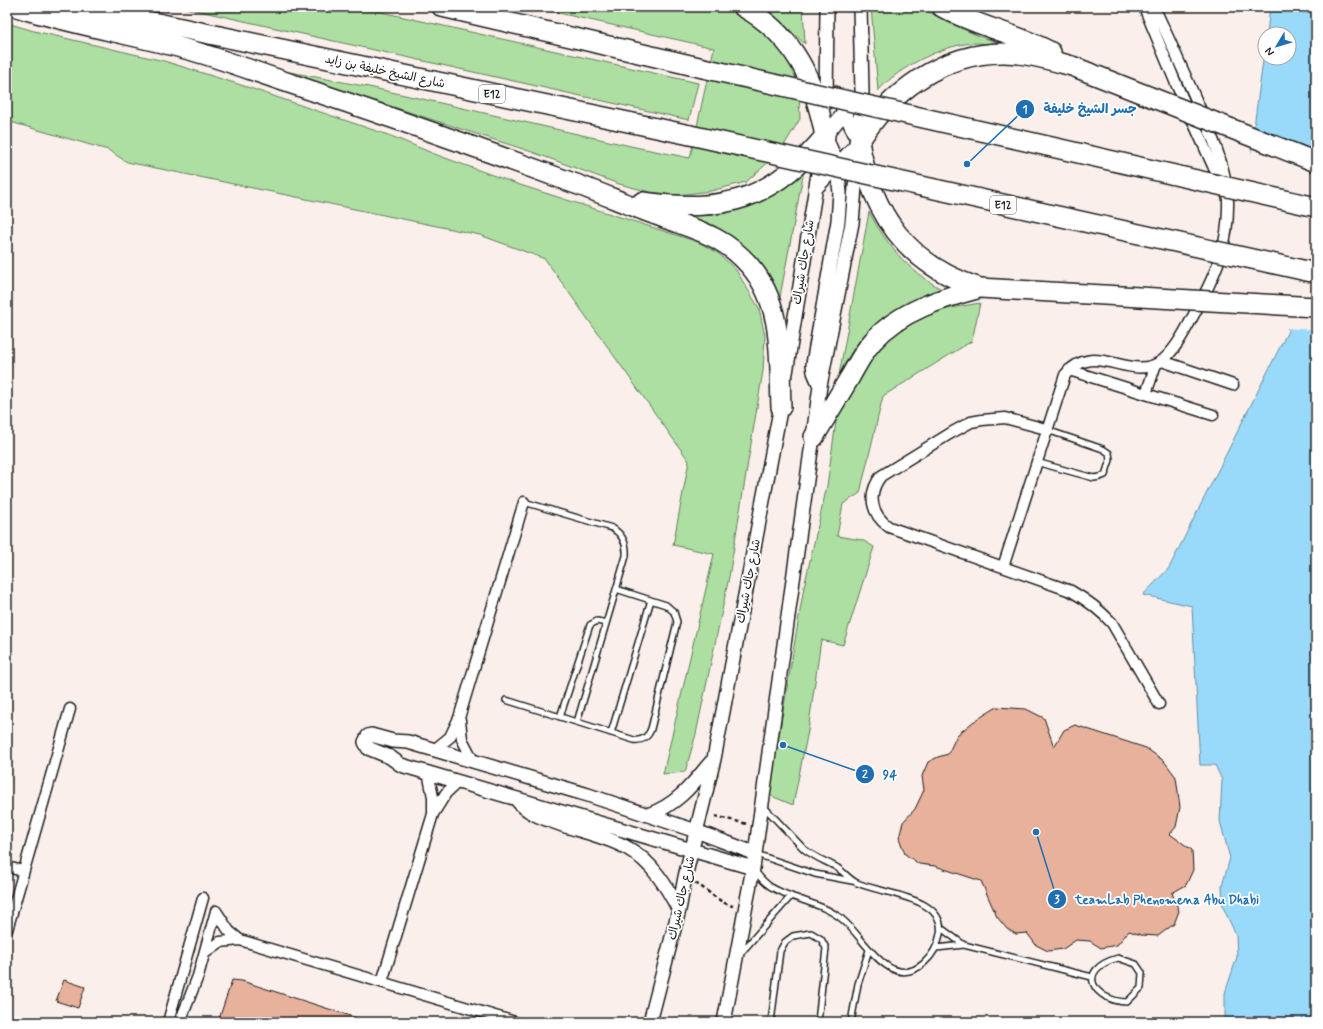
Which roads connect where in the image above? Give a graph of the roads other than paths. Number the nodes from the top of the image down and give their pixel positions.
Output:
1 (16, 7) edge
2 (81, 7) edge
3 (442, 7) edge
4 (743, 7) edge
5 (827, 7) edge
6 (860, 7) edge
7 (942, 7) edge
8 (1144, 7) edge
9 (1154, 7) edge
10 (1072, 66) junction
11 (827, 72) junction
12 (862, 91) junction
13 (844, 114) junction
14 (825, 136) junction
15 (858, 142) junction
16 (1316, 162) edge
17 (837, 164) junction
18 (814, 189) junction
19 (619, 199) junction
20 (1228, 199) junction
21 (1316, 207) edge
22 (1316, 273) edge
23 (980, 288) junction
24 (1316, 307) edge
25 (1159, 362) junction
26 (1069, 370) junction
27 (1233, 385) dead end
28 (820, 386) junction
29 (1146, 394) junction
30 (781, 407) junction
31 (1213, 415) dead end
32 (1046, 429) junction
33 (814, 437) junction
34 (1036, 462) junction
35 (524, 502) joint
36 (1003, 567) junction
37 (616, 588) junction
38 (651, 600) junction
39 (606, 623) junction
40 (506, 700) dead end
41 (1159, 704) dead end
42 (70, 709) dead end
43 (560, 716) junction
44 (459, 718) junction
45 (577, 722) junction
46 (611, 733) junction
47 (434, 750) junction
48 (714, 759) junction
49 (474, 762) junction
50 (428, 772) junction
51 (459, 781) junction
52 (515, 798) junction
53 (761, 804) junction
54 (433, 814) junction
55 (648, 815) junction
56 (696, 831) junction
57 (691, 850) junction
58 (754, 854) junction
59 (7, 867) edge
60 (753, 868) junction
61 (23, 871) junction
62 (855, 882) junction
63 (791, 896) junction
64 (203, 898) dead end
65 (679, 910) junction
66 (941, 928) junction
67 (7, 930) edge
68 (240, 940) junction
69 (964, 945) junction
70 (936, 948) junction
71 (869, 950) junction
72 (205, 953) junction
73 (736, 960) junction
74 (1092, 977) junction
75 (382, 982) junction
76 (168, 1022) edge
77 (180, 1022) edge
78 (515, 1022) edge
79 (650, 1022) edge
80 (724, 1022) edge
81 (771, 1022) edge
82 (818, 1022) edge
83 (851, 1022) edge

1 - 19 highway
2 - 22 highway, شارع الشيخ خليفة بن زايد / E12, bridge
3 - 21 highway, bridge
4 - 14 highway
5 - 11 street, شارع جاك شيراك
6 - 12 street
7 - 10 highway
8 - 20 street
9 - 20 street
10 - 15 highway
10 - 16 highway, bridge
11 - 13 street
11 - 14 street, شارع جاك شيراك
12 - 13 street
12 - 15 street
13 - 14 street
13 - 15 street
14 - 17 street
14 - 18 street, شارع جاك شيراك
14 - 19 highway
15 - 17 street
15 - 23 highway
15 - 28 street
17 - 18 street
17 - 28 street
18 - 30 street, شارع جاك شيراك
19 - 30 highway
20 - 25 street
23 - 24 highway, bridge
23 - 33 highway
25 - 26 street
25 - 27 street
25 - 29 street
26 - 29 street
26 - 32 street
28 - 33 street
29 - 31 street
30 - 48 street, شارع جاك شيراك
32 - 34 street
32 - 34 lane
32 - 36 street
33 - 53 street
34 - 36 street
35 - 37 lane
35 - 44 street
36 - 41 street
37 - 38 lane
37 - 39 lane
38 - 46 lane
38 - 46 lane
39 - 43 lane
39 - 45 lane
40 - 43 lane
42 - 61 street
43 - 45 lane
44 - 47 street
44 - 49 street
45 - 46 lane
47 - 49 street
47 - 50 street
48 - 55 street
48 - 56 street, شارع جاك شيراك
49 - 55 street
50 - 51 street
50 - 54 street
51 - 52 street
51 - 54 street
52 - 57 street
52 - 65 street
53 - 58 street
53 - 62 lane
54 - 75 street
55 - 56 street
56 - 57 street, شارع جاك شيراك
56 - 58 street
57 - 60 street
57 - 65 street, شارع جاك شيراك
58 - 60 street
58 - 62 lane
59 - 61 street
60 - 63 lane
60 - 73 street
61 - 67 street
62 - 66 lane
63 - 71 lane
63 - 73 lane
64 - 76 street
65 - 79 street, شارع جاك شيراك
66 - 69 lane
66 - 70 lane
68 - 72 street
68 - 72 street
68 - 75 street
69 - 70 lane
69 - 74 lane
70 - 71 lane
71 - 83 lane
72 - 77 street
73 - 80 street
74 - 74 lane
75 - 78 street
81 - 82 lane

